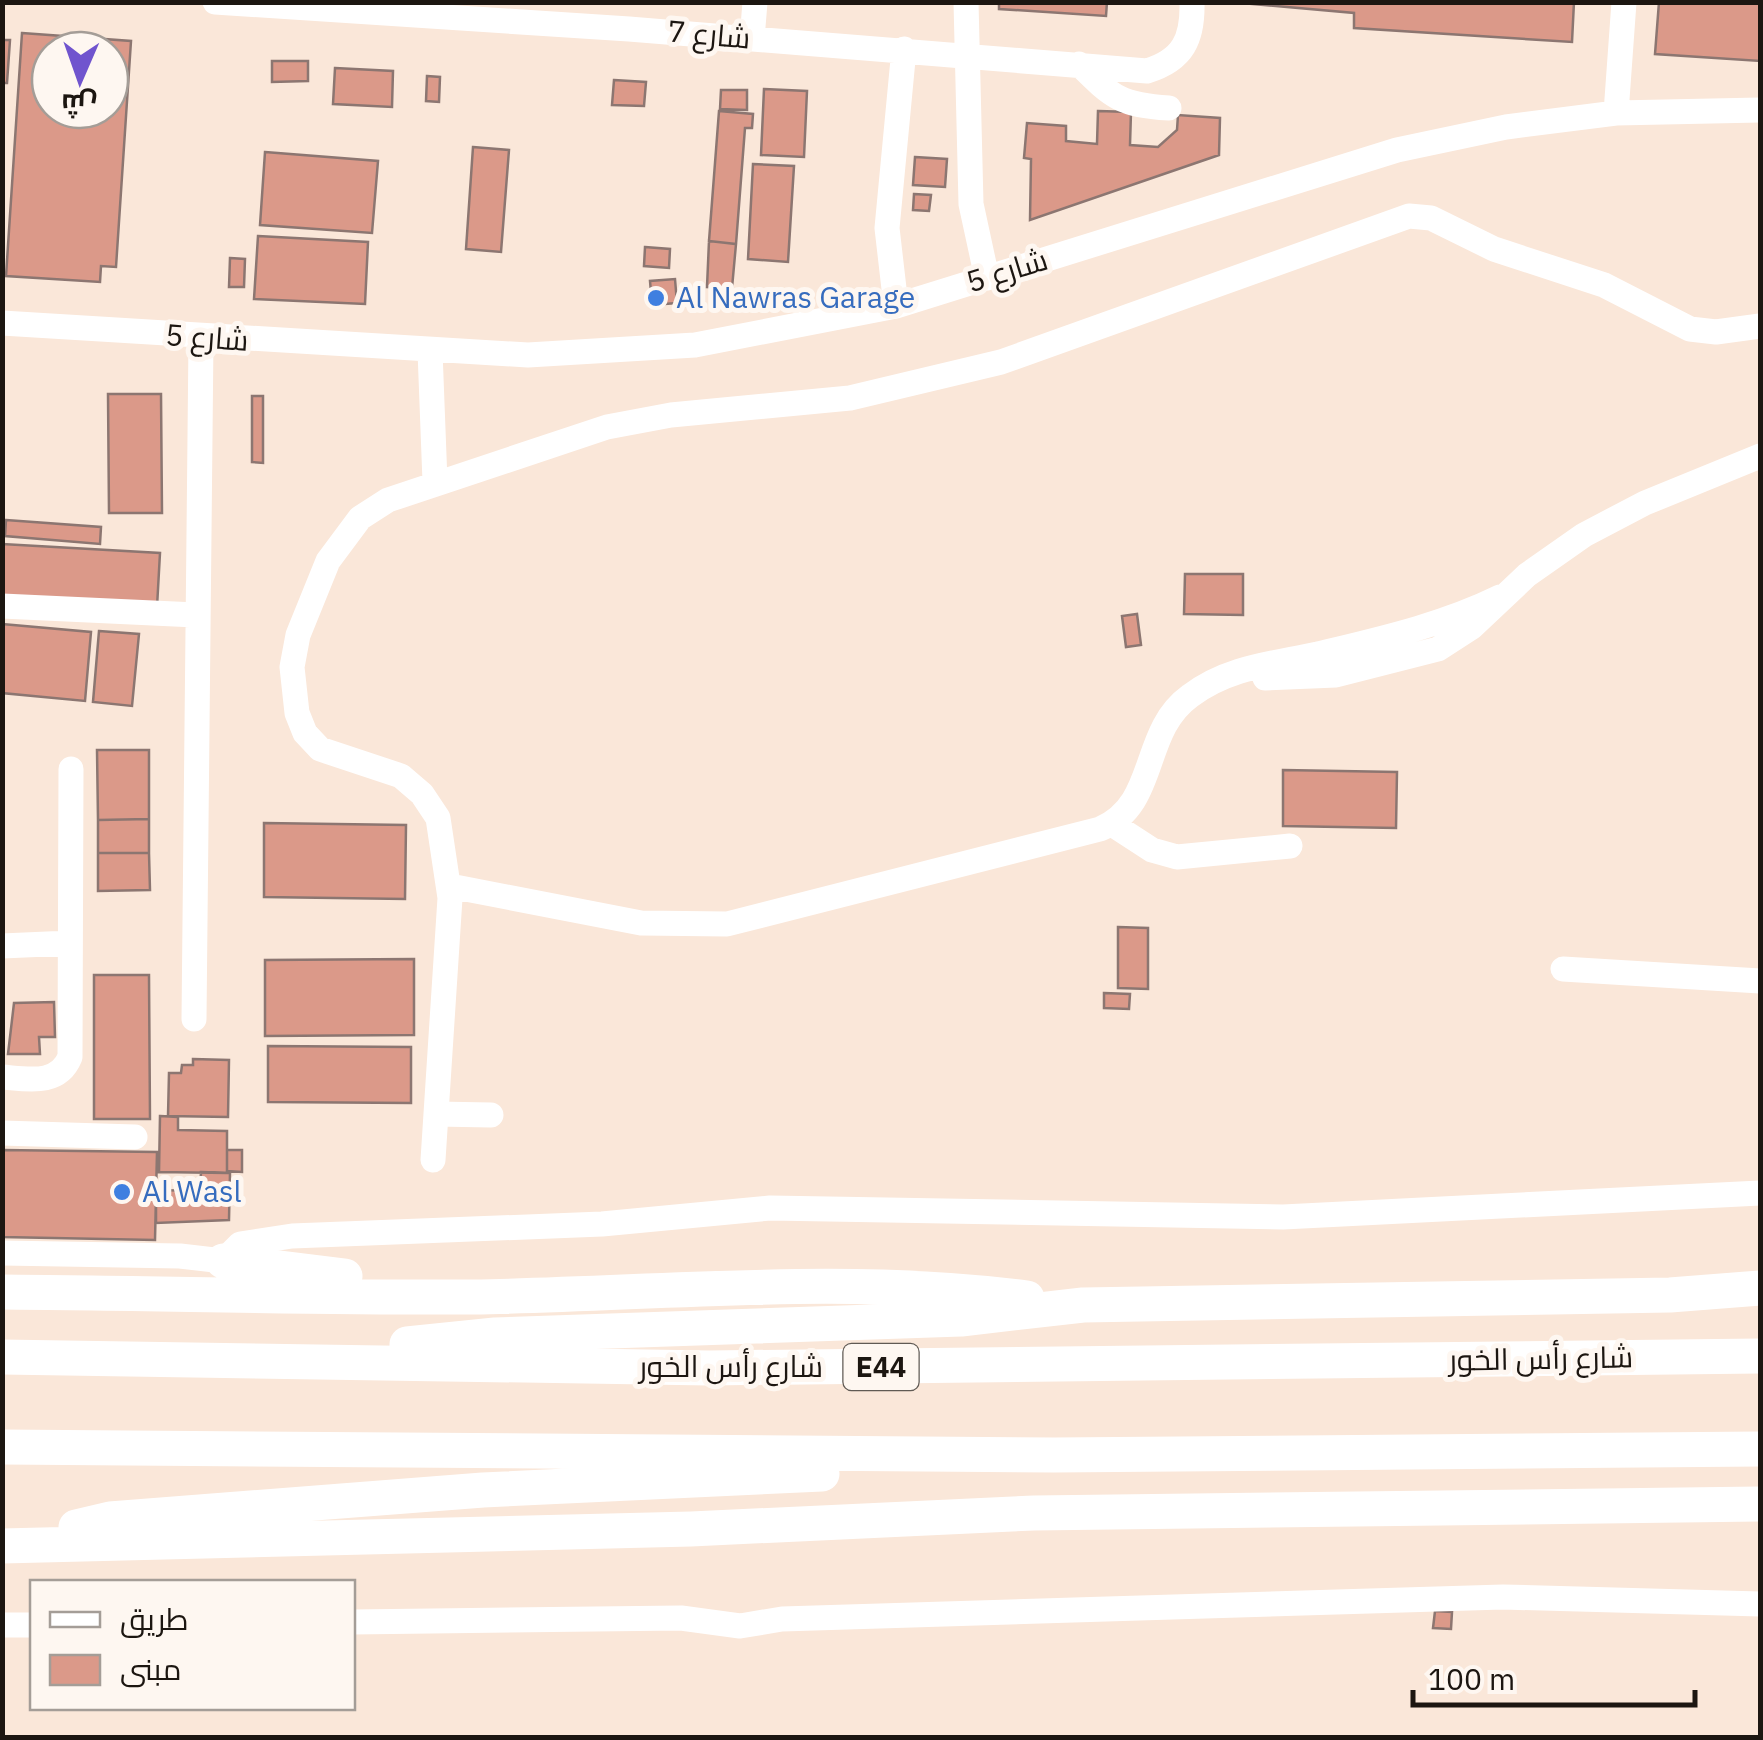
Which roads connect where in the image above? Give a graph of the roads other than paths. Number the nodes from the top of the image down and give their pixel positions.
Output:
1 (216, 2) edge
2 (629, 2) edge
3 (755, 2) edge
4 (966, 2) edge
5 (1188, 2) edge
6 (1624, 2) edge
7 (322, 6) edge
8 (629, 29) junction
9 (752, 39) junction
10 (904, 49) junction
11 (970, 55) junction
12 (1090, 65) junction
13 (1169, 108) dead end
14 (1760, 110) edge
15 (1616, 113) junction
16 (988, 278) junction
17 (896, 306) junction
18 (2, 323) edge
19 (1760, 326) edge
20 (201, 339) junction
21 (430, 350) junction
22 (1760, 456) edge
23 (435, 482) junction
24 (2, 606) edge
25 (196, 615) junction
26 (71, 769) dead end
27 (1112, 824) junction
28 (1290, 846) dead end
29 (450, 886) junction
30 (70, 943) junction
31 (2, 946) edge
32 (1563, 969) dead end
33 (1760, 981) edge
34 (194, 1019) dead end
35 (2, 1077) edge
36 (436, 1114) junction
37 (491, 1114) dead end
38 (2, 1133) edge
39 (135, 1137) dead end
40 (433, 1160) dead end
41 (1760, 1193) edge
42 (2, 1254) edge
43 (223, 1261) junction
44 (2, 1292) edge
45 (1760, 1292) edge
46 (570, 1293) junction
47 (1082, 1305) junction
48 (1760, 1356) edge
49 (2, 1357) edge
50 (257, 1360) junction
51 (2, 1447) edge
52 (1760, 1449) edge
53 (1054, 1456) junction
54 (1760, 1504) edge
55 (2, 1546) edge
56 (1760, 1604) edge
57 (355, 1622) edge
58 (2, 1625) edge
59 (30, 1625) edge

1 - 7 street, شارع 7
2 - 8 street
3 - 9 street
4 - 11 street
5 - 12 street, شارع 7
6 - 15 street
7 - 8 street, شارع 7
8 - 9 street, شارع 7
9 - 10 street, شارع 7
10 - 11 street, شارع 7
10 - 17 street
11 - 12 street, شارع 7
11 - 16 street
12 - 13 street
14 - 15 street, شارع 5
15 - 16 street, شارع 5
16 - 17 street, شارع 5
17 - 21 street, شارع 5
18 - 20 street, شارع 5
19 - 23 street
20 - 21 street, شارع 5
20 - 25 street
21 - 23 street
22 - 27 street
23 - 29 street
24 - 25 street
25 - 34 street
26 - 30 street
27 - 28 street
27 - 29 street
29 - 36 street
30 - 31 street
30 - 35 street
32 - 33 street
36 - 37 street
36 - 40 street
38 - 39 street
41 - 43 street
42 - 43 street
43 - 46 highway
44 - 46 highway
45 - 47 highway
46 - 47 highway
47 - 50 highway
48 - 50 highway, شارع رأس الخور / E44
49 - 50 highway, شارع رأس الخور / E44
51 - 53 highway
52 - 53 highway
53 - 55 highway
54 - 55 highway
56 - 57 street
58 - 59 street

